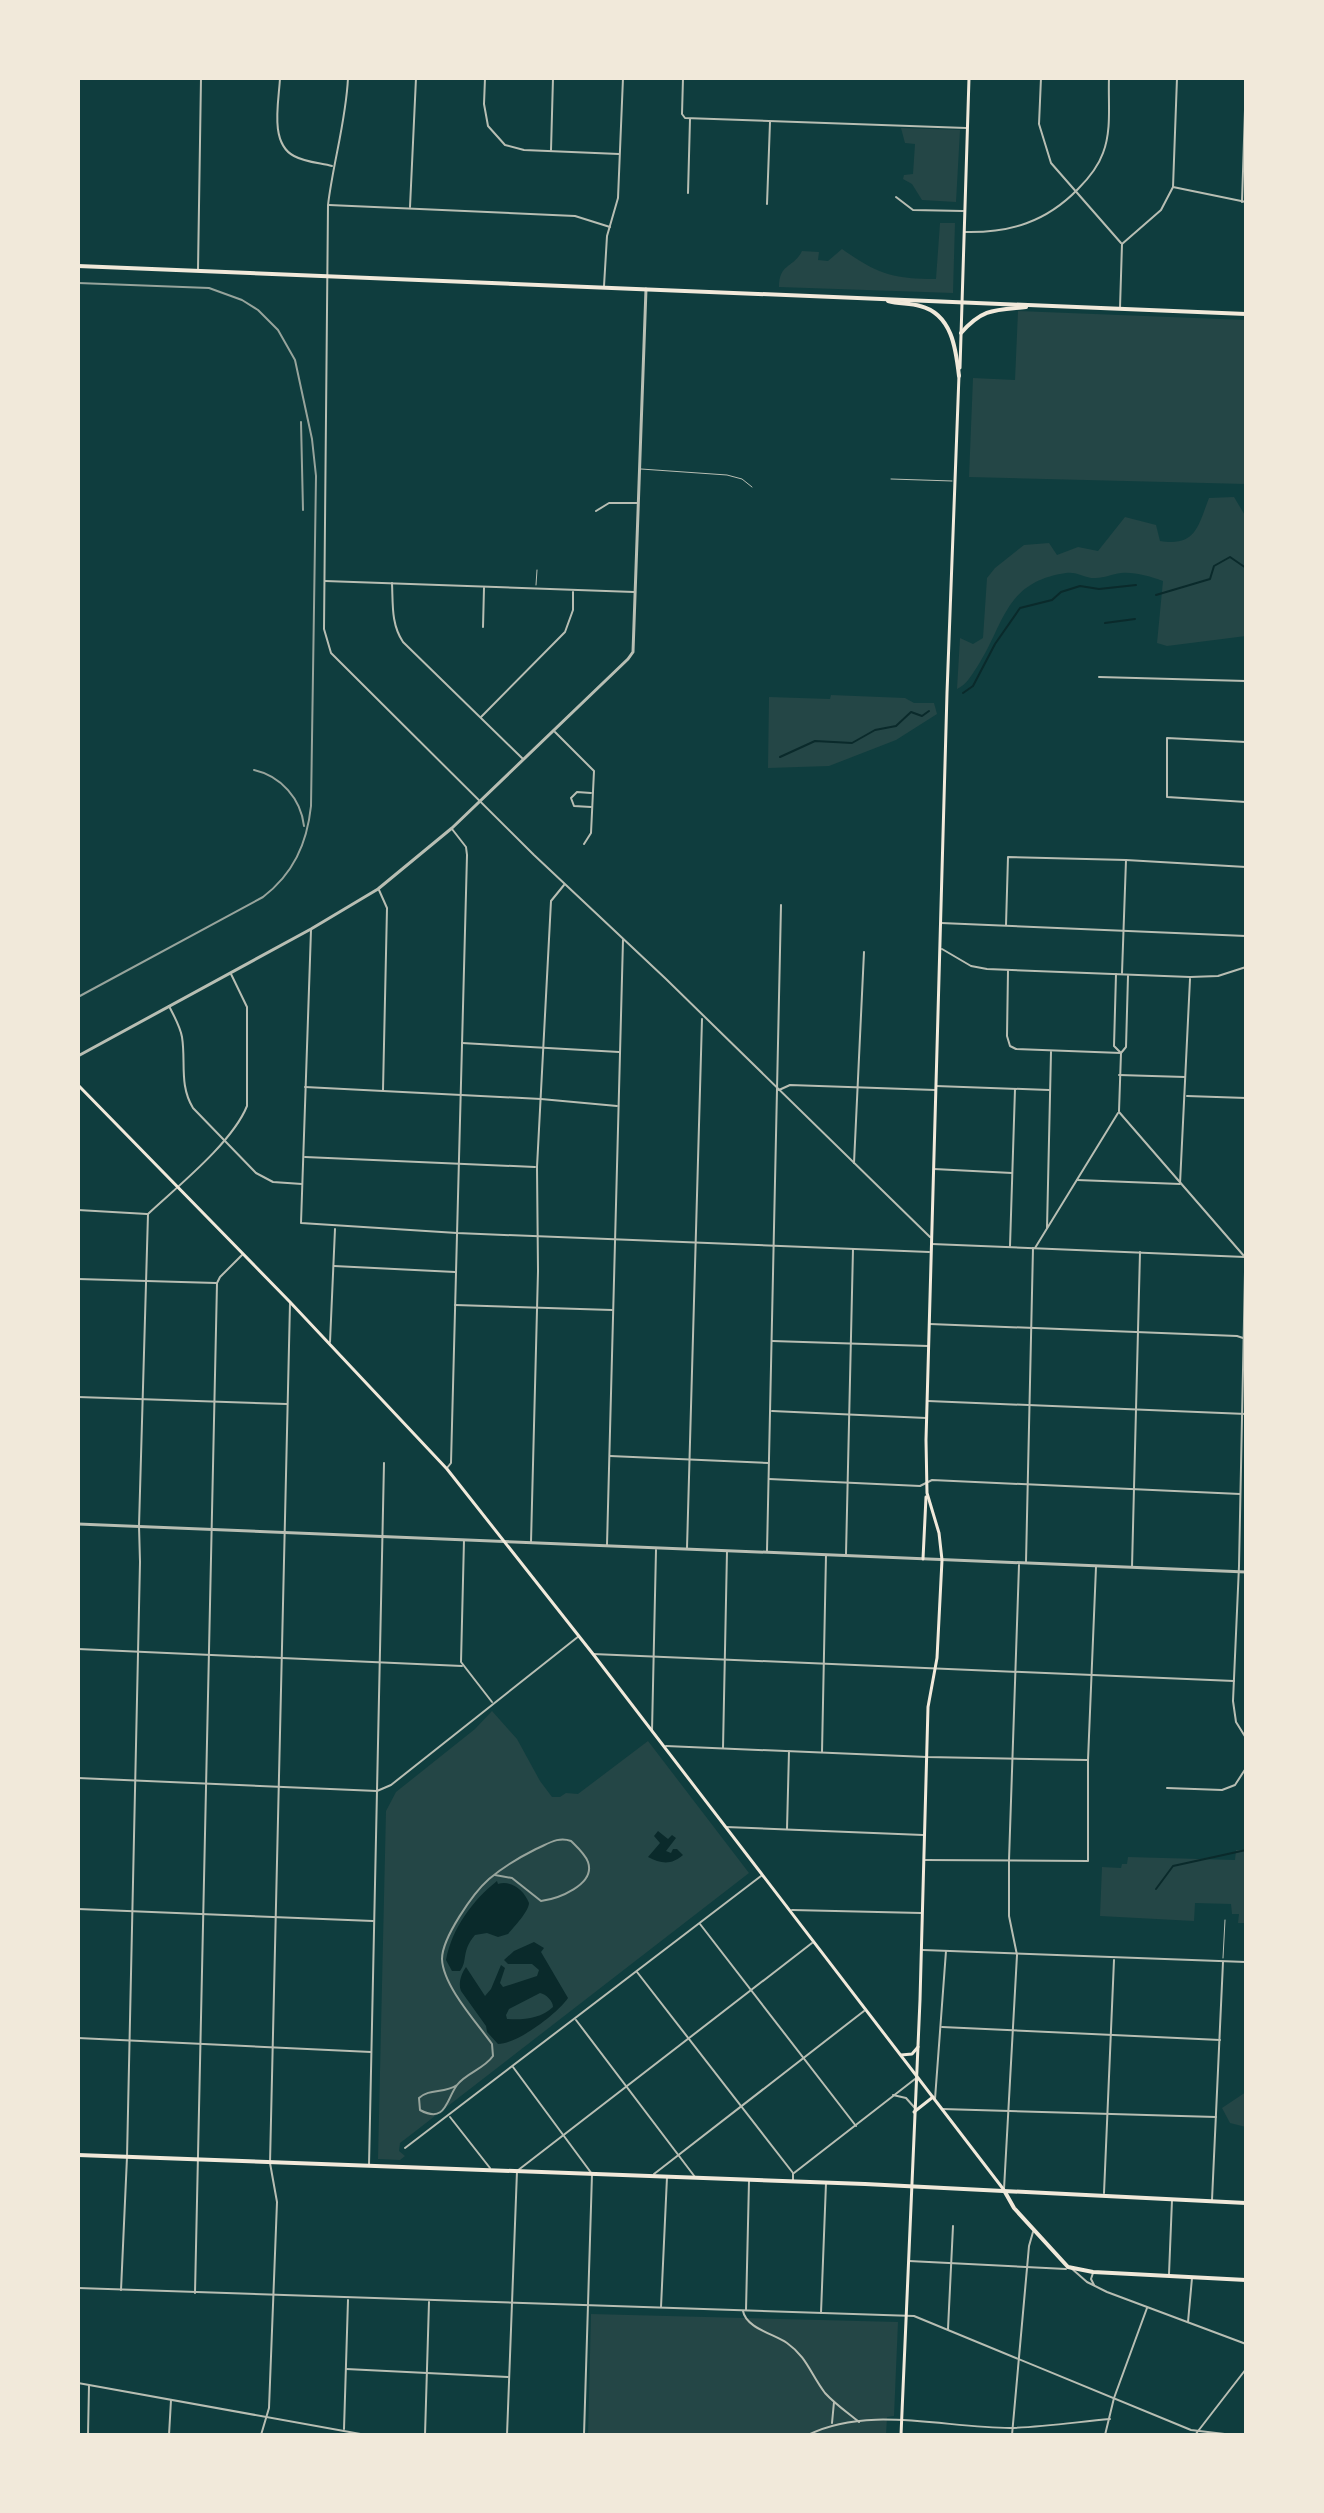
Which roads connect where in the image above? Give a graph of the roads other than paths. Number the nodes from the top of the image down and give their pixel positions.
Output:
1 (201, 78) edge
2 (280, 78) edge
3 (348, 78) edge
4 (416, 78) edge
5 (485, 78) edge
6 (553, 78) edge
7 (623, 78) edge
8 (683, 78) edge
9 (969, 78) edge
10 (1041, 78) edge
11 (1109, 78) edge
12 (1177, 78) edge
13 (1246, 79) edge
14 (690, 118) junction
15 (770, 121) junction
16 (967, 128) junction
17 (551, 151) junction
18 (620, 154) junction
19 (333, 167) junction
20 (1173, 187) junction
21 (688, 193) dead end
22 (1074, 193) junction
23 (896, 197) dead end
24 (1244, 202) edge
25 (767, 204) dead end
26 (328, 205) junction
27 (410, 208) junction
28 (964, 211) junction
29 (610, 227) junction
30 (964, 232) junction
31 (1122, 244) junction
32 (78, 266) edge
33 (198, 271) junction
34 (326, 278) junction
35 (604, 287) junction
36 (646, 289) junction
37 (878, 299) junction
38 (961, 302) junction
39 (1037, 305) junction
40 (1120, 309) junction
41 (1246, 314) edge
42 (961, 333) junction
43 (959, 376) junction
44 (639, 469) junction
45 (891, 479) dead end
46 (955, 482) junction
47 (752, 487) dead end
48 (638, 503) junction
49 (596, 511) dead end
50 (537, 570) dead end
51 (325, 581) junction
52 (392, 583) junction
53 (484, 586) junction
54 (536, 588) junction
55 (573, 590) junction
56 (635, 592) junction
57 (483, 627) dead end
58 (1099, 677) dead end
59 (1246, 681) edge
60 (480, 717) junction
61 (554, 731) junction
62 (1246, 742) edge
63 (524, 760) junction
64 (593, 793) junction
65 (480, 802) junction
66 (1246, 802) edge
67 (592, 807) junction
68 (452, 828) junction
69 (584, 844) dead end
70 (1126, 860) junction
71 (1246, 867) edge
72 (565, 885) junction
73 (378, 889) junction
74 (781, 905) dead end
75 (941, 923) junction
76 (1006, 925) junction
77 (311, 929) junction
78 (1124, 930) junction
79 (1246, 936) edge
80 (623, 940) junction
81 (940, 948) junction
82 (864, 952) dead end
83 (1246, 967) edge
84 (1008, 971) junction
85 (230, 973) junction
86 (1116, 974) junction
87 (1122, 974) junction
88 (1128, 975) junction
89 (1190, 977) junction
90 (169, 1006) junction
91 (702, 1017) junction
92 (460, 1043) junction
93 (543, 1047) junction
94 (1051, 1050) junction
95 (620, 1052) junction
96 (1121, 1053) junction
97 (78, 1056) edge
98 (1119, 1075) junction
99 (1186, 1077) junction
100 (78, 1085) edge
101 (305, 1087) junction
102 (857, 1087) junction
103 (936, 1088) junction
104 (1015, 1089) junction
105 (1050, 1090) junction
106 (383, 1091) junction
107 (779, 1091) junction
108 (459, 1095) junction
109 (1185, 1096) junction
110 (1246, 1098) edge
111 (541, 1099) junction
112 (619, 1106) junction
113 (1119, 1112) junction
114 (224, 1141) junction
115 (304, 1157) junction
116 (459, 1164) junction
117 (854, 1164) junction
118 (537, 1167) junction
119 (934, 1169) junction
120 (1013, 1173) junction
121 (1077, 1180) junction
122 (303, 1184) junction
123 (1180, 1184) junction
124 (178, 1186) junction
125 (78, 1210) edge
126 (148, 1214) junction
127 (1246, 1223) edge
128 (335, 1226) junction
129 (1047, 1228) junction
130 (457, 1233) junction
131 (537, 1236) junction
132 (615, 1239) junction
133 (695, 1242) junction
134 (932, 1242) junction
135 (774, 1245) junction
136 (1010, 1247) junction
137 (853, 1248) junction
138 (1034, 1248) junction
139 (932, 1252) junction
140 (1140, 1252) junction
141 (243, 1254) junction
142 (1246, 1257) edge
143 (334, 1266) junction
144 (456, 1272) junction
145 (78, 1279) edge
146 (147, 1281) junction
147 (217, 1283) junction
148 (290, 1302) junction
149 (455, 1305) junction
150 (536, 1307) junction
151 (613, 1310) junction
152 (930, 1324) junction
153 (1031, 1328) junction
154 (1138, 1332) junction
155 (1245, 1339) edge
156 (772, 1341) junction
157 (851, 1343) junction
158 (330, 1344) junction
159 (929, 1347) junction
160 (78, 1397) edge
161 (144, 1399) junction
162 (214, 1401) junction
163 (928, 1401) junction
164 (288, 1404) junction
165 (1030, 1405) junction
166 (1136, 1409) junction
167 (770, 1411) junction
168 (849, 1414) junction
169 (1244, 1414) edge
170 (927, 1418) junction
171 (609, 1456) junction
172 (688, 1459) junction
173 (384, 1463) dead end
174 (769, 1463) junction
175 (447, 1469) junction
176 (769, 1479) junction
177 (926, 1482) junction
178 (847, 1483) junction
179 (1028, 1485) junction
180 (1133, 1489) junction
181 (927, 1493) junction
182 (1241, 1494) junction
183 (78, 1524) edge
184 (139, 1526) junction
185 (213, 1529) junction
186 (284, 1532) junction
187 (382, 1537) junction
188 (464, 1540) junction
189 (505, 1541) junction
190 (531, 1543) junction
191 (607, 1546) junction
192 (656, 1548) junction
193 (687, 1549) junction
194 (727, 1551) junction
195 (767, 1553) junction
196 (826, 1555) junction
197 (846, 1555) junction
198 (923, 1559) junction
199 (942, 1560) junction
200 (1019, 1563) junction
201 (1025, 1563) junction
202 (1096, 1566) junction
203 (1132, 1568) junction
204 (1239, 1572) junction
205 (1246, 1572) edge
206 (579, 1636) junction
207 (78, 1649) edge
208 (138, 1651) junction
209 (209, 1654) junction
210 (593, 1654) junction
211 (654, 1655) junction
212 (282, 1657) junction
213 (725, 1658) junction
214 (823, 1662) junction
215 (379, 1663) junction
216 (462, 1666) junction
217 (935, 1667) junction
218 (1015, 1671) junction
219 (1092, 1674) junction
220 (1234, 1681) junction
221 (493, 1703) junction
222 (652, 1732) junction
223 (1246, 1738) edge
224 (663, 1746) junction
225 (723, 1749) junction
226 (789, 1751) junction
227 (822, 1753) junction
228 (927, 1757) junction
229 (1012, 1758) junction
230 (1088, 1760) junction
231 (1246, 1768) edge
232 (78, 1778) edge
233 (134, 1780) junction
234 (206, 1784) junction
235 (278, 1787) junction
236 (1167, 1788) dead end
237 (377, 1791) junction
238 (725, 1827) junction
239 (787, 1830) junction
240 (924, 1835) junction
241 (924, 1860) junction
242 (1009, 1860) junction
243 (762, 1875) junction
244 (78, 1909) edge
245 (789, 1911) junction
246 (132, 1912) junction
247 (922, 1913) junction
248 (204, 1914) junction
249 (276, 1917) junction
250 (1225, 1920) dead end
251 (375, 1921) junction
252 (700, 1923) junction
253 (812, 1943) junction
254 (921, 1950) junction
255 (946, 1951) junction
256 (1017, 1955) junction
257 (1114, 1959) junction
258 (1223, 1961) junction
259 (1246, 1962) edge
260 (637, 1972) junction
261 (752, 1990) junction
262 (865, 2010) junction
263 (575, 2019) junction
264 (942, 2027) junction
265 (1014, 2030) junction
266 (1111, 2036) junction
267 (78, 2038) edge
268 (688, 2038) junction
269 (1220, 2040) junction
270 (129, 2041) junction
271 (201, 2044) junction
272 (918, 2047) junction
273 (273, 2048) junction
274 (372, 2052) junction
275 (900, 2055) junction
276 (804, 2058) junction
277 (513, 2066) junction
278 (916, 2078) junction
279 (626, 2087) junction
280 (892, 2095) junction
281 (934, 2098) junction
282 (741, 2107) junction
283 (942, 2109) junction
284 (914, 2110) junction
285 (1010, 2110) junction
286 (449, 2115) junction
287 (1108, 2115) junction
288 (1216, 2117) junction
289 (856, 2126) junction
290 (564, 2134) junction
291 (405, 2148) dead end
292 (78, 2155) edge
293 (680, 2155) junction
294 (127, 2157) junction
295 (199, 2160) junction
296 (270, 2163) junction
297 (369, 2166) junction
298 (491, 2169) junction
299 (517, 2171) junction
300 (793, 2173) junction
301 (592, 2174) junction
302 (652, 2176) junction
303 (667, 2176) junction
304 (696, 2178) junction
305 (749, 2180) junction
306 (793, 2181) junction
307 (826, 2182) junction
308 (910, 2186) junction
309 (1004, 2190) junction
310 (1103, 2195) junction
311 (1172, 2199) junction
312 (1212, 2201) junction
313 (1246, 2203) edge
314 (953, 2226) dead end
315 (1034, 2231) junction
316 (908, 2261) junction
317 (952, 2264) junction
318 (1068, 2267) junction
319 (1027, 2268) junction
320 (1093, 2272) junction
321 (1169, 2276) junction
322 (1192, 2277) junction
323 (1246, 2280) edge
324 (1095, 2286) junction
325 (78, 2288) edge
326 (121, 2290) junction
327 (195, 2293) junction
328 (273, 2296) junction
329 (348, 2298) junction
330 (429, 2301) junction
331 (512, 2304) junction
332 (586, 2306) junction
333 (1147, 2307) junction
334 (661, 2308) junction
335 (744, 2310) junction
336 (821, 2313) junction
337 (1188, 2322) junction
338 (948, 2329) junction
339 (1246, 2344) edge
340 (1020, 2359) junction
341 (346, 2369) junction
342 (1246, 2369) edge
343 (428, 2373) junction
344 (510, 2377) junction
345 (78, 2383) edge
346 (89, 2384) junction
347 (171, 2398) junction
348 (1114, 2398) junction
349 (834, 2402) junction
350 (266, 2417) junction
351 (1110, 2419) junction
352 (901, 2421) junction
353 (859, 2422) junction
354 (832, 2424) junction
355 (1013, 2428) junction
356 (344, 2431) junction
357 (1196, 2433) edge
358 (88, 2435) edge
359 (169, 2435) edge
360 (261, 2435) edge
361 (366, 2435) edge
362 (425, 2435) edge
363 (507, 2435) edge
364 (584, 2435) edge
365 (808, 2435) edge
366 (901, 2435) edge
367 (1012, 2435) edge
368 (1105, 2435) edge
369 (1233, 2435) edge

1 - 33 street
2 - 19 street
3 - 19 street
4 - 27 street
5 - 17 street
6 - 17 street
7 - 18 street
8 - 14 street
9 - 16 main road
10 - 22 street
11 - 22 street
12 - 20 street
13 - 24 street
14 - 15 street
14 - 21 street
15 - 16 street
15 - 25 street
16 - 28 main road
17 - 18 street
18 - 29 street
19 - 26 street
20 - 24 street
20 - 31 street
22 - 30 street
22 - 31 street
23 - 28 street
26 - 27 street
26 - 34 street
27 - 29 street
28 - 30 main road
29 - 35 street
30 - 38 main road
31 - 40 street
32 - 33 main road
33 - 34 main road
34 - 35 main road
34 - 51 street
35 - 36 main road
36 - 37 main road
36 - 44 street
37 - 38 main road
37 - 43 main road
38 - 39 main road
38 - 42 main road
39 - 40 main road
39 - 42 main road
40 - 41 main road
42 - 43 main road
43 - 46 main road
44 - 47 lane
44 - 48 street
45 - 46 lane
46 - 75 main road
48 - 49 street
48 - 56 street
50 - 54 lane
51 - 52 street
51 - 65 street
52 - 53 street
52 - 60 street
53 - 54 street
53 - 57 street
54 - 55 street
55 - 56 street
55 - 60 street
56 - 61 street
58 - 59 street
60 - 63 street
61 - 63 street
61 - 64 street
62 - 66 street
63 - 65 street
64 - 67 street
64 - 67 street
65 - 68 street
65 - 72 street
67 - 69 street
68 - 73 street
68 - 92 street
70 - 71 street
70 - 76 street
70 - 78 street
72 - 80 street
72 - 93 street
73 - 77 street
73 - 106 street
74 - 107 street
75 - 76 street
75 - 81 main road
76 - 78 street
77 - 85 street
77 - 101 street
78 - 79 street
78 - 87 street
80 - 91 street
80 - 95 street
81 - 84 street
81 - 103 main road
82 - 102 street
83 - 89 street
84 - 86 street
84 - 94 street
85 - 90 street
85 - 114 street
86 - 87 street
86 - 96 street
87 - 88 street
88 - 89 street
88 - 96 street
89 - 99 street
90 - 97 street
90 - 114 street
91 - 107 street
91 - 133 street
92 - 93 street
92 - 108 street
93 - 95 street
93 - 111 street
94 - 96 street
94 - 105 street
95 - 112 street
96 - 98 street
98 - 99 street
98 - 113 street
99 - 109 street
100 - 124 main road
101 - 106 street
101 - 115 street
102 - 103 street
102 - 107 street
102 - 117 street
103 - 104 street
103 - 119 main road
104 - 105 street
104 - 120 street
105 - 129 street
106 - 108 street
107 - 117 street
107 - 135 street
108 - 111 street
108 - 116 street
109 - 110 street
109 - 123 street
111 - 112 street
111 - 118 street
112 - 132 street
113 - 121 street
113 - 123 street
114 - 122 street
114 - 124 street
115 - 116 street
115 - 122 street
116 - 118 street
116 - 130 street
117 - 134 street
118 - 131 street
119 - 120 street
119 - 134 main road
120 - 136 street
121 - 123 street
121 - 129 street
122 - 128 street
123 - 142 street
124 - 126 street
124 - 141 main road
125 - 126 street
126 - 146 street
127 - 142 street
128 - 130 street
128 - 143 street
129 - 138 street
130 - 131 street
130 - 144 street
131 - 132 street
131 - 150 street
132 - 133 street
132 - 151 street
133 - 135 street
133 - 172 street
134 - 136 street
134 - 139 main road
135 - 137 street
135 - 156 street
136 - 138 street
137 - 139 street
137 - 157 street
138 - 140 street
138 - 153 street
139 - 152 main road
140 - 142 street
140 - 154 street
141 - 147 street
141 - 148 main road
142 - 155 street
143 - 144 street
143 - 158 street
144 - 149 street
145 - 146 street
146 - 147 street
146 - 161 street
147 - 162 street
148 - 158 main road
148 - 164 street
149 - 150 street
149 - 175 street
150 - 151 street
150 - 190 street
151 - 171 street
152 - 153 street
152 - 159 main road
153 - 154 street
153 - 165 street
154 - 155 street
154 - 166 street
155 - 169 street
156 - 157 street
156 - 167 street
157 - 159 street
157 - 168 street
158 - 175 main road
159 - 163 main road
160 - 161 street
161 - 162 street
161 - 184 street
162 - 164 street
162 - 185 street
163 - 165 street
163 - 170 main road
164 - 186 street
165 - 166 street
165 - 179 street
166 - 169 street
166 - 180 street
167 - 168 street
167 - 174 street
168 - 170 street
168 - 178 street
169 - 182 street
170 - 177 main road
171 - 172 street
171 - 191 street
172 - 174 street
172 - 193 street
173 - 187 street
174 - 176 street
175 - 189 main road
176 - 178 street
176 - 195 street
177 - 178 street
177 - 179 street
177 - 181 main road
178 - 197 street
179 - 180 street
179 - 201 street
180 - 182 street
180 - 203 street
181 - 198 main road
181 - 199 main road
182 - 204 street
183 - 184 street
184 - 185 street
184 - 208 street
185 - 186 street
185 - 209 street
186 - 187 street
186 - 212 street
187 - 188 street
187 - 215 street
188 - 189 street
188 - 216 street
189 - 190 street
189 - 206 main road
190 - 191 street
191 - 192 street
192 - 193 street
192 - 211 street
193 - 194 street
194 - 195 street
194 - 213 street
195 - 196 street
196 - 197 street
196 - 214 street
197 - 198 street
198 - 199 street
199 - 200 street
199 - 217 main road
200 - 201 street
200 - 218 street
201 - 202 street
202 - 203 street
202 - 219 street
203 - 204 street
204 - 205 street
204 - 220 street
206 - 210 main road
206 - 221 street
207 - 208 street
208 - 209 street
208 - 233 street
209 - 212 street
209 - 234 street
210 - 211 street
210 - 222 main road
211 - 213 street
211 - 222 street
212 - 215 street
212 - 235 street
213 - 214 street
213 - 225 street
214 - 217 street
214 - 227 street
215 - 216 street
215 - 237 street
216 - 221 street
217 - 218 street
217 - 228 main road
218 - 219 street
218 - 229 street
219 - 220 street
219 - 230 street
220 - 223 street
221 - 237 street
222 - 224 main road
224 - 225 street
224 - 238 main road
225 - 226 street
226 - 227 street
226 - 239 street
227 - 228 street
228 - 229 street
228 - 240 main road
229 - 230 street
229 - 242 street
230 - 242 street
231 - 236 street
232 - 233 street
233 - 234 street
233 - 246 street
234 - 235 street
234 - 248 street
235 - 237 street
235 - 249 street
237 - 251 street
238 - 239 street
238 - 243 main road
239 - 240 street
240 - 241 main road
241 - 242 street
241 - 247 main road
242 - 256 street
243 - 245 main road
243 - 252 street
244 - 246 street
245 - 247 street
245 - 253 main road
246 - 248 street
246 - 270 street
247 - 254 main road
248 - 249 street
248 - 271 street
249 - 251 street
249 - 273 street
250 - 258 lane
251 - 274 street
252 - 260 street
252 - 261 street
253 - 261 street
253 - 262 main road
254 - 255 street
254 - 272 main road
255 - 256 street
255 - 264 street
256 - 257 street
256 - 265 street
257 - 258 street
257 - 266 street
258 - 259 street
258 - 269 street
260 - 263 street
260 - 268 street
261 - 268 street
261 - 276 street
262 - 275 main road
262 - 276 street
263 - 277 street
263 - 279 street
264 - 265 street
264 - 281 street
265 - 266 street
265 - 285 street
266 - 269 street
266 - 287 street
267 - 270 street
268 - 279 street
268 - 282 street
269 - 288 street
270 - 271 street
270 - 294 street
271 - 273 street
271 - 295 street
272 - 275 main road
272 - 278 main road
273 - 274 street
273 - 296 street
274 - 297 street
275 - 278 main road
276 - 282 street
276 - 289 street
277 - 286 street
277 - 290 street
278 - 280 street
278 - 281 main road
278 - 284 main road
279 - 290 street
279 - 293 street
280 - 284 street
280 - 289 street
281 - 283 main road
281 - 284 main road
282 - 293 street
282 - 300 street
283 - 285 street
283 - 309 main road
284 - 308 main road
285 - 287 street
285 - 309 street
286 - 291 street
286 - 298 street
287 - 288 street
287 - 310 street
288 - 312 street
289 - 300 street
290 - 299 street
290 - 301 street
292 - 294 main road
293 - 302 street
293 - 304 street
294 - 295 main road
294 - 326 street
295 - 296 main road
295 - 327 street
296 - 297 main road
296 - 328 street
297 - 298 main road
298 - 299 main road
299 - 301 main road
299 - 331 street
300 - 306 street
301 - 302 main road
301 - 332 street
302 - 303 main road
303 - 304 main road
303 - 334 street
304 - 305 main road
305 - 306 main road
305 - 335 street
306 - 307 main road
307 - 308 main road
307 - 336 street
308 - 309 main road
308 - 316 main road
309 - 310 main road
309 - 315 main road
310 - 311 main road
311 - 312 main road
311 - 321 street
312 - 313 main road
314 - 317 street
315 - 318 main road
315 - 319 street
316 - 317 street
316 - 352 main road
317 - 319 street
317 - 338 street
318 - 319 street
318 - 320 main road
318 - 324 street
319 - 340 street
320 - 321 main road
320 - 324 street
321 - 322 main road
322 - 323 main road
322 - 337 street
324 - 333 street
325 - 326 street
326 - 327 street
327 - 328 street
328 - 329 street
328 - 350 street
329 - 330 street
329 - 341 street
330 - 331 street
330 - 343 street
331 - 332 street
331 - 344 street
332 - 334 street
332 - 364 street
333 - 337 street
333 - 348 street
334 - 335 street
335 - 336 street
335 - 349 street
336 - 338 street
337 - 339 street
338 - 340 street
340 - 348 street
340 - 355 street
341 - 343 street
341 - 356 street
342 - 357 street
343 - 344 street
343 - 362 street
344 - 363 street
345 - 346 street
346 - 347 street
346 - 358 street
347 - 350 street
347 - 359 street
348 - 351 street
348 - 357 street
349 - 353 street
349 - 354 street
350 - 356 street
350 - 360 street
351 - 355 street
351 - 368 street
352 - 353 street
352 - 355 street
352 - 366 main road
353 - 354 street
354 - 365 street
355 - 367 street
356 - 361 street
357 - 369 street

